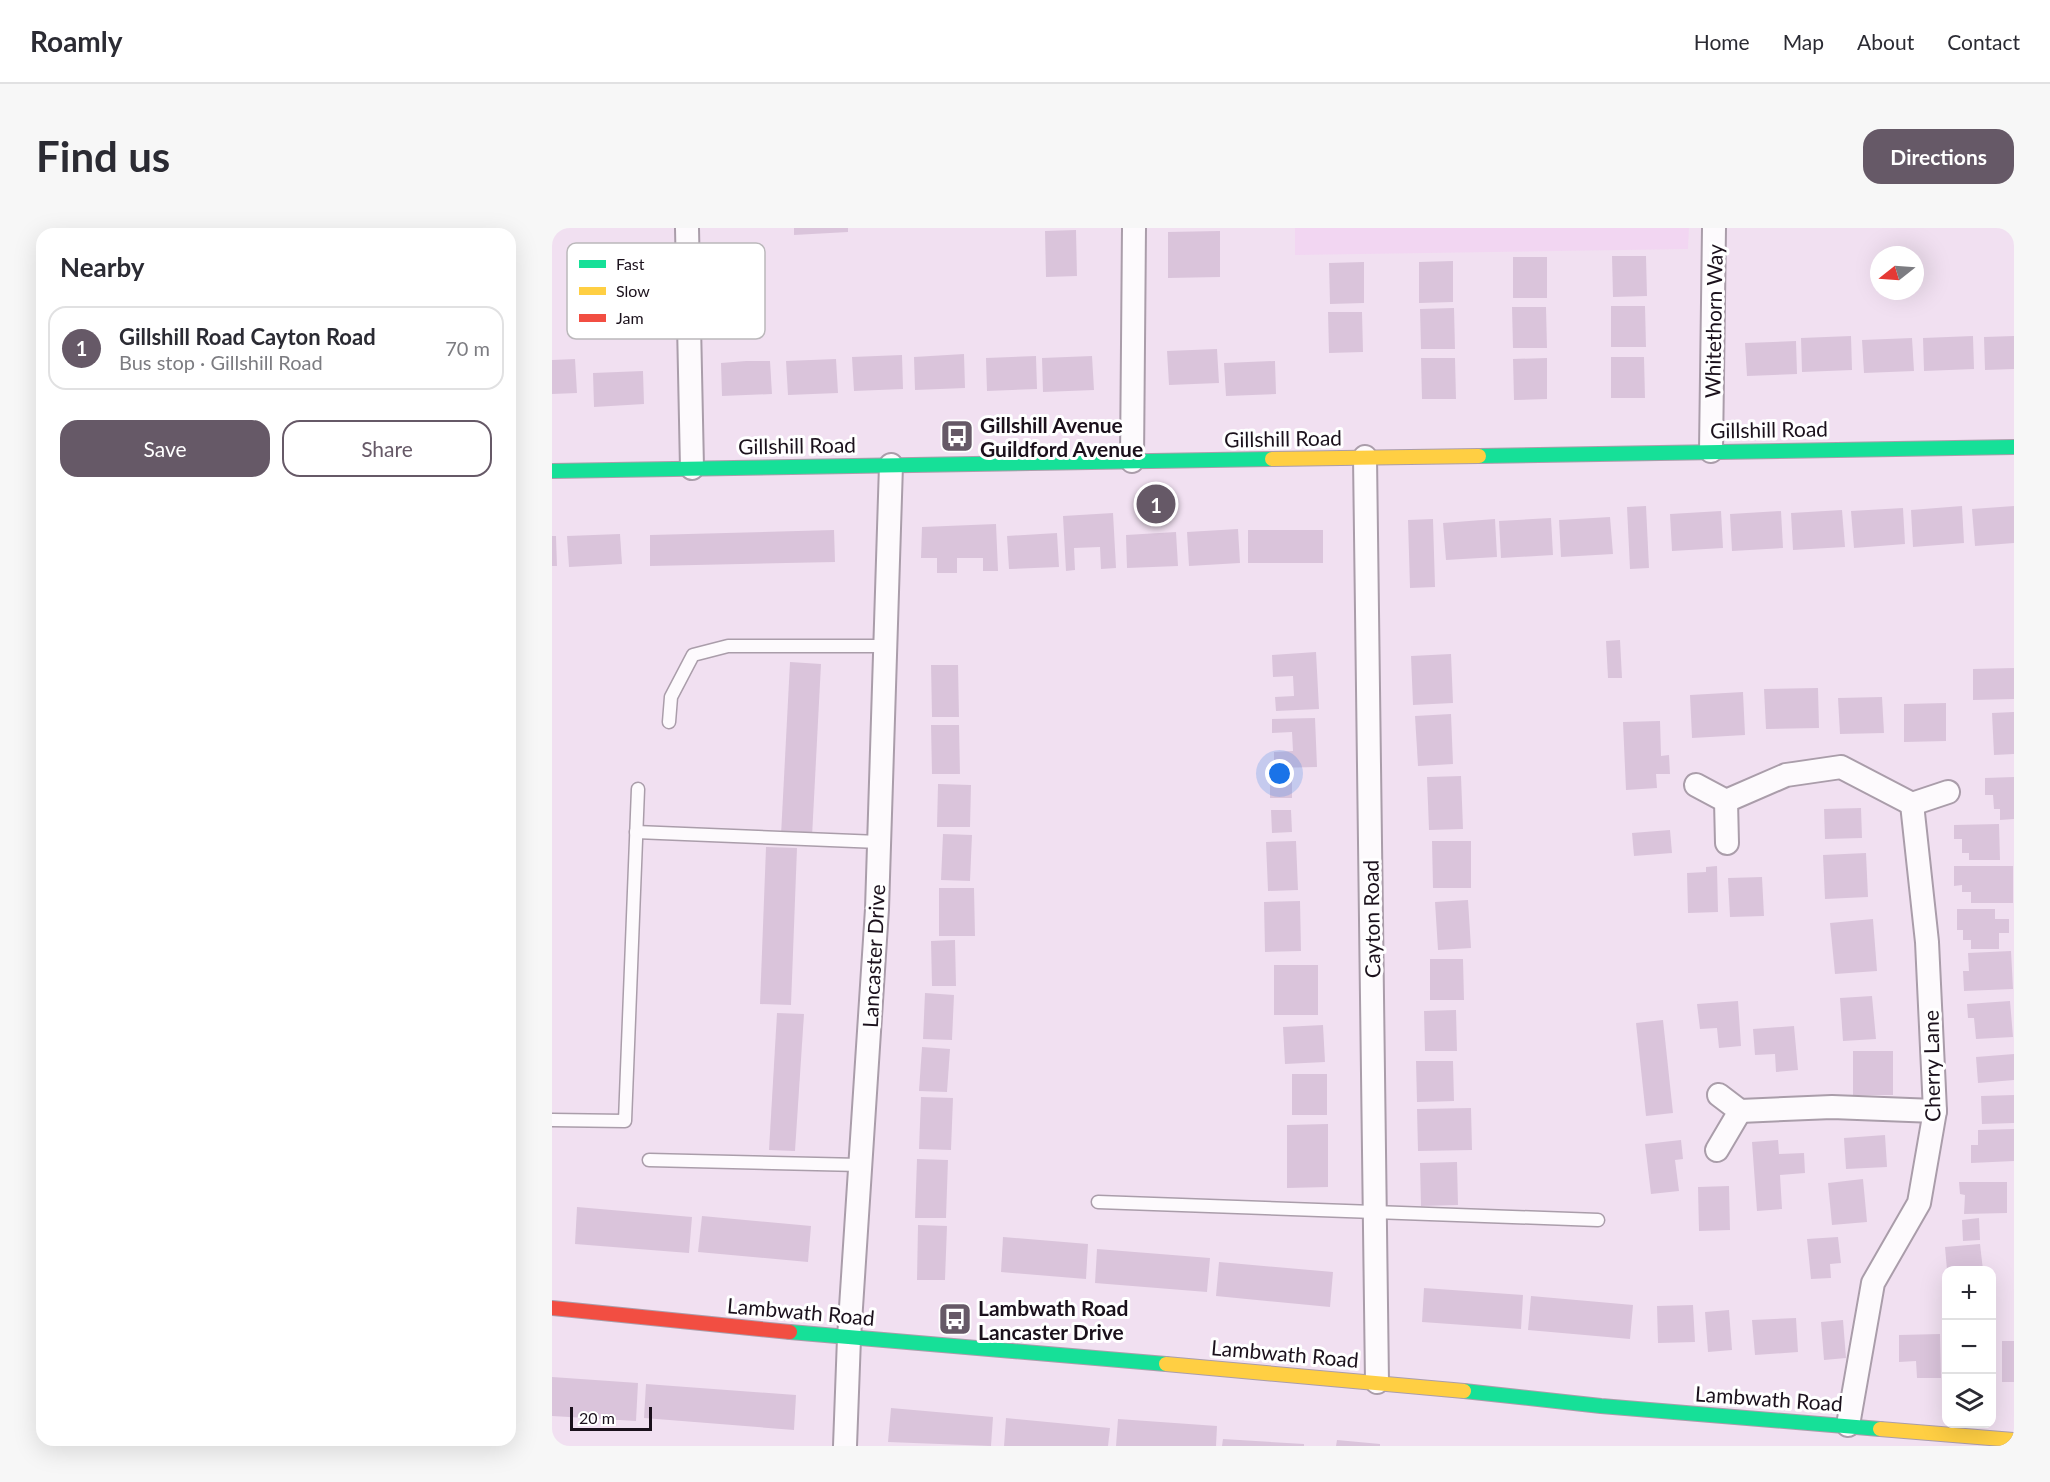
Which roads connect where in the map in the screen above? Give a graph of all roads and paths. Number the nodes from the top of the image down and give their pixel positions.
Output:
1 (687, 228) edge
2 (1134, 228) edge
3 (1714, 228) edge
4 (687, 243) edge
5 (689, 339) edge
6 (2014, 447) edge
7 (1711, 451) junction
8 (1365, 457) junction
9 (1132, 461) junction
10 (891, 465) junction
11 (692, 468) junction
12 (552, 471) edge
13 (885, 646) junction
14 (669, 722) dead end
15 (1696, 785) dead end
16 (638, 789) dead end
17 (1948, 792) dead end
18 (1726, 801) junction
19 (1912, 804) junction
20 (636, 832) junction
21 (879, 842) junction
22 (1727, 843) dead end
23 (1719, 1095) dead end
24 (1740, 1111) junction
25 (1935, 1111) junction
26 (552, 1120) edge
27 (1717, 1150) dead end
28 (649, 1160) dead end
29 (860, 1165) junction
30 (1098, 1202) dead end
31 (1375, 1212) junction
32 (1598, 1220) dead end
33 (552, 1308) edge
34 (849, 1338) junction
35 (1377, 1382) junction
36 (1848, 1425) junction
37 (2014, 1440) edge
38 (845, 1446) edge

1 - 4 street
2 - 9 street
3 - 7 street, Whitethorn Way
5 - 11 street
6 - 7 street, Gillshill Road
7 - 8 street, Gillshill Road
8 - 9 street, Gillshill Road
8 - 31 street, Cayton Road
9 - 10 street, Gillshill Road
10 - 11 street, Gillshill Road
10 - 13 street, Lancaster Drive
11 - 12 street, Gillshill Road
13 - 14 lane
13 - 21 street, Lancaster Drive
15 - 18 street
16 - 20 lane
17 - 19 street
18 - 19 street
18 - 22 street
19 - 25 street, Cherry Lane
20 - 21 lane
20 - 26 lane
21 - 29 street, Lancaster Drive
23 - 24 street
24 - 25 street
24 - 27 street
25 - 36 street, Cherry Lane
28 - 29 lane
29 - 34 street, Lancaster Drive
30 - 31 lane
31 - 32 lane
31 - 35 street, Cayton Road
33 - 34 street, Lambwath Road
34 - 35 street, Lambwath Road
34 - 38 street, Lancaster Drive
35 - 36 street, Lambwath Road
36 - 37 street, Lambwath Road

